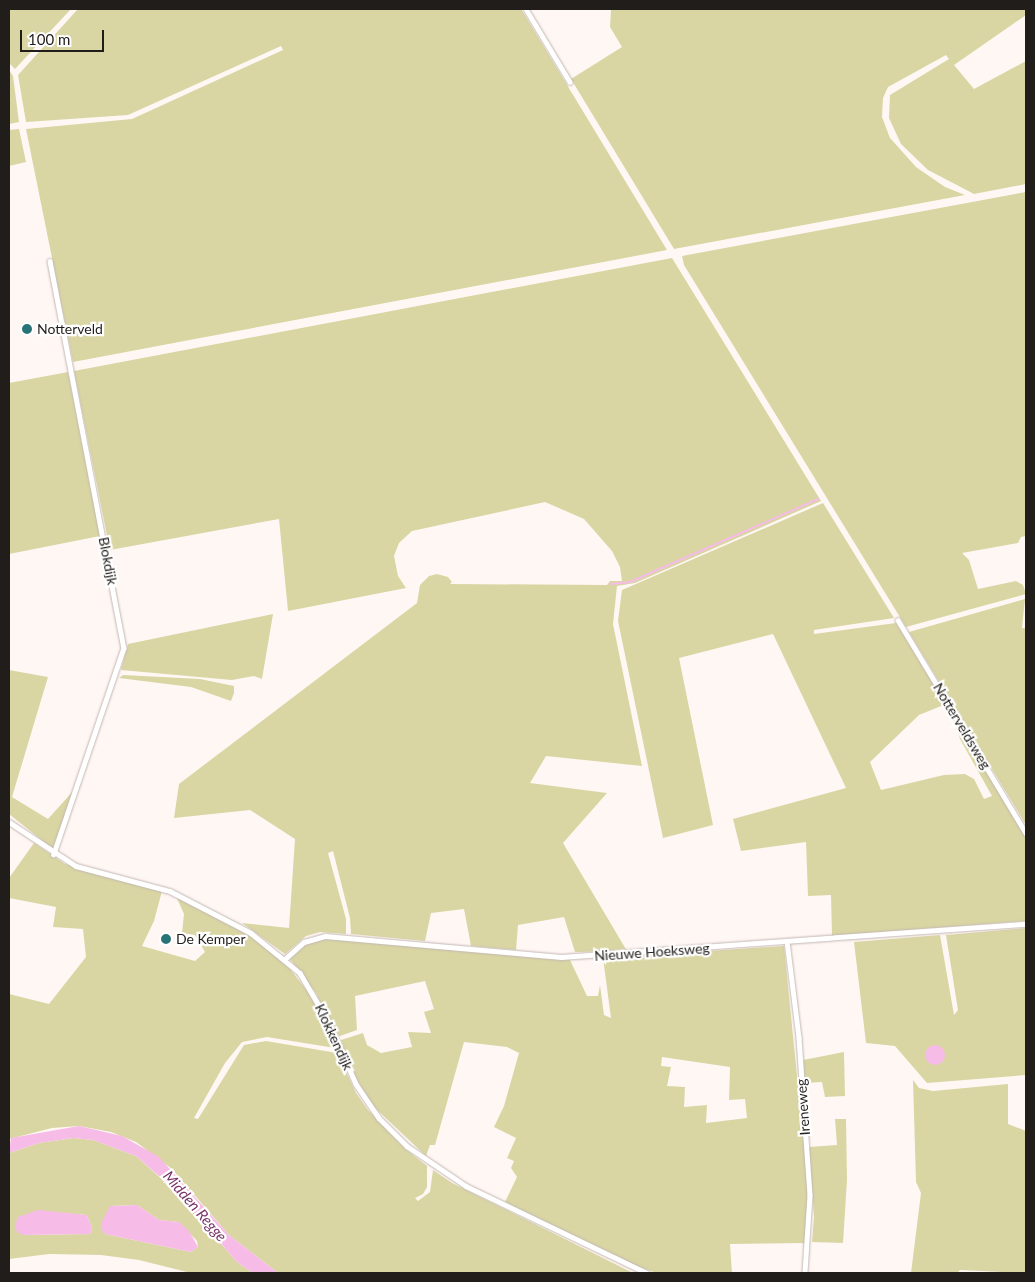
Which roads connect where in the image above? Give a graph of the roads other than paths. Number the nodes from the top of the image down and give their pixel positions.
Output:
1 (526, 9) edge
2 (570, 82) dead end
3 (50, 261) dead end
4 (898, 620) dead end
5 (9, 822) edge
6 (1026, 832) edge
7 (54, 854) junction
8 (1026, 924) edge
9 (787, 942) junction
10 (285, 959) junction
11 (648, 1273) edge
12 (805, 1273) edge

1 - 2 street
3 - 7 street, Blokdijk
4 - 6 street, Notterveldsweg
5 - 7 street, Klokkendijk
7 - 10 street, Klokkendijk
8 - 9 street, Nieuwe Hoeksweg
9 - 10 street, Nieuwe Hoeksweg
9 - 12 street, Ireneweg
10 - 11 street, Klokkendijk

